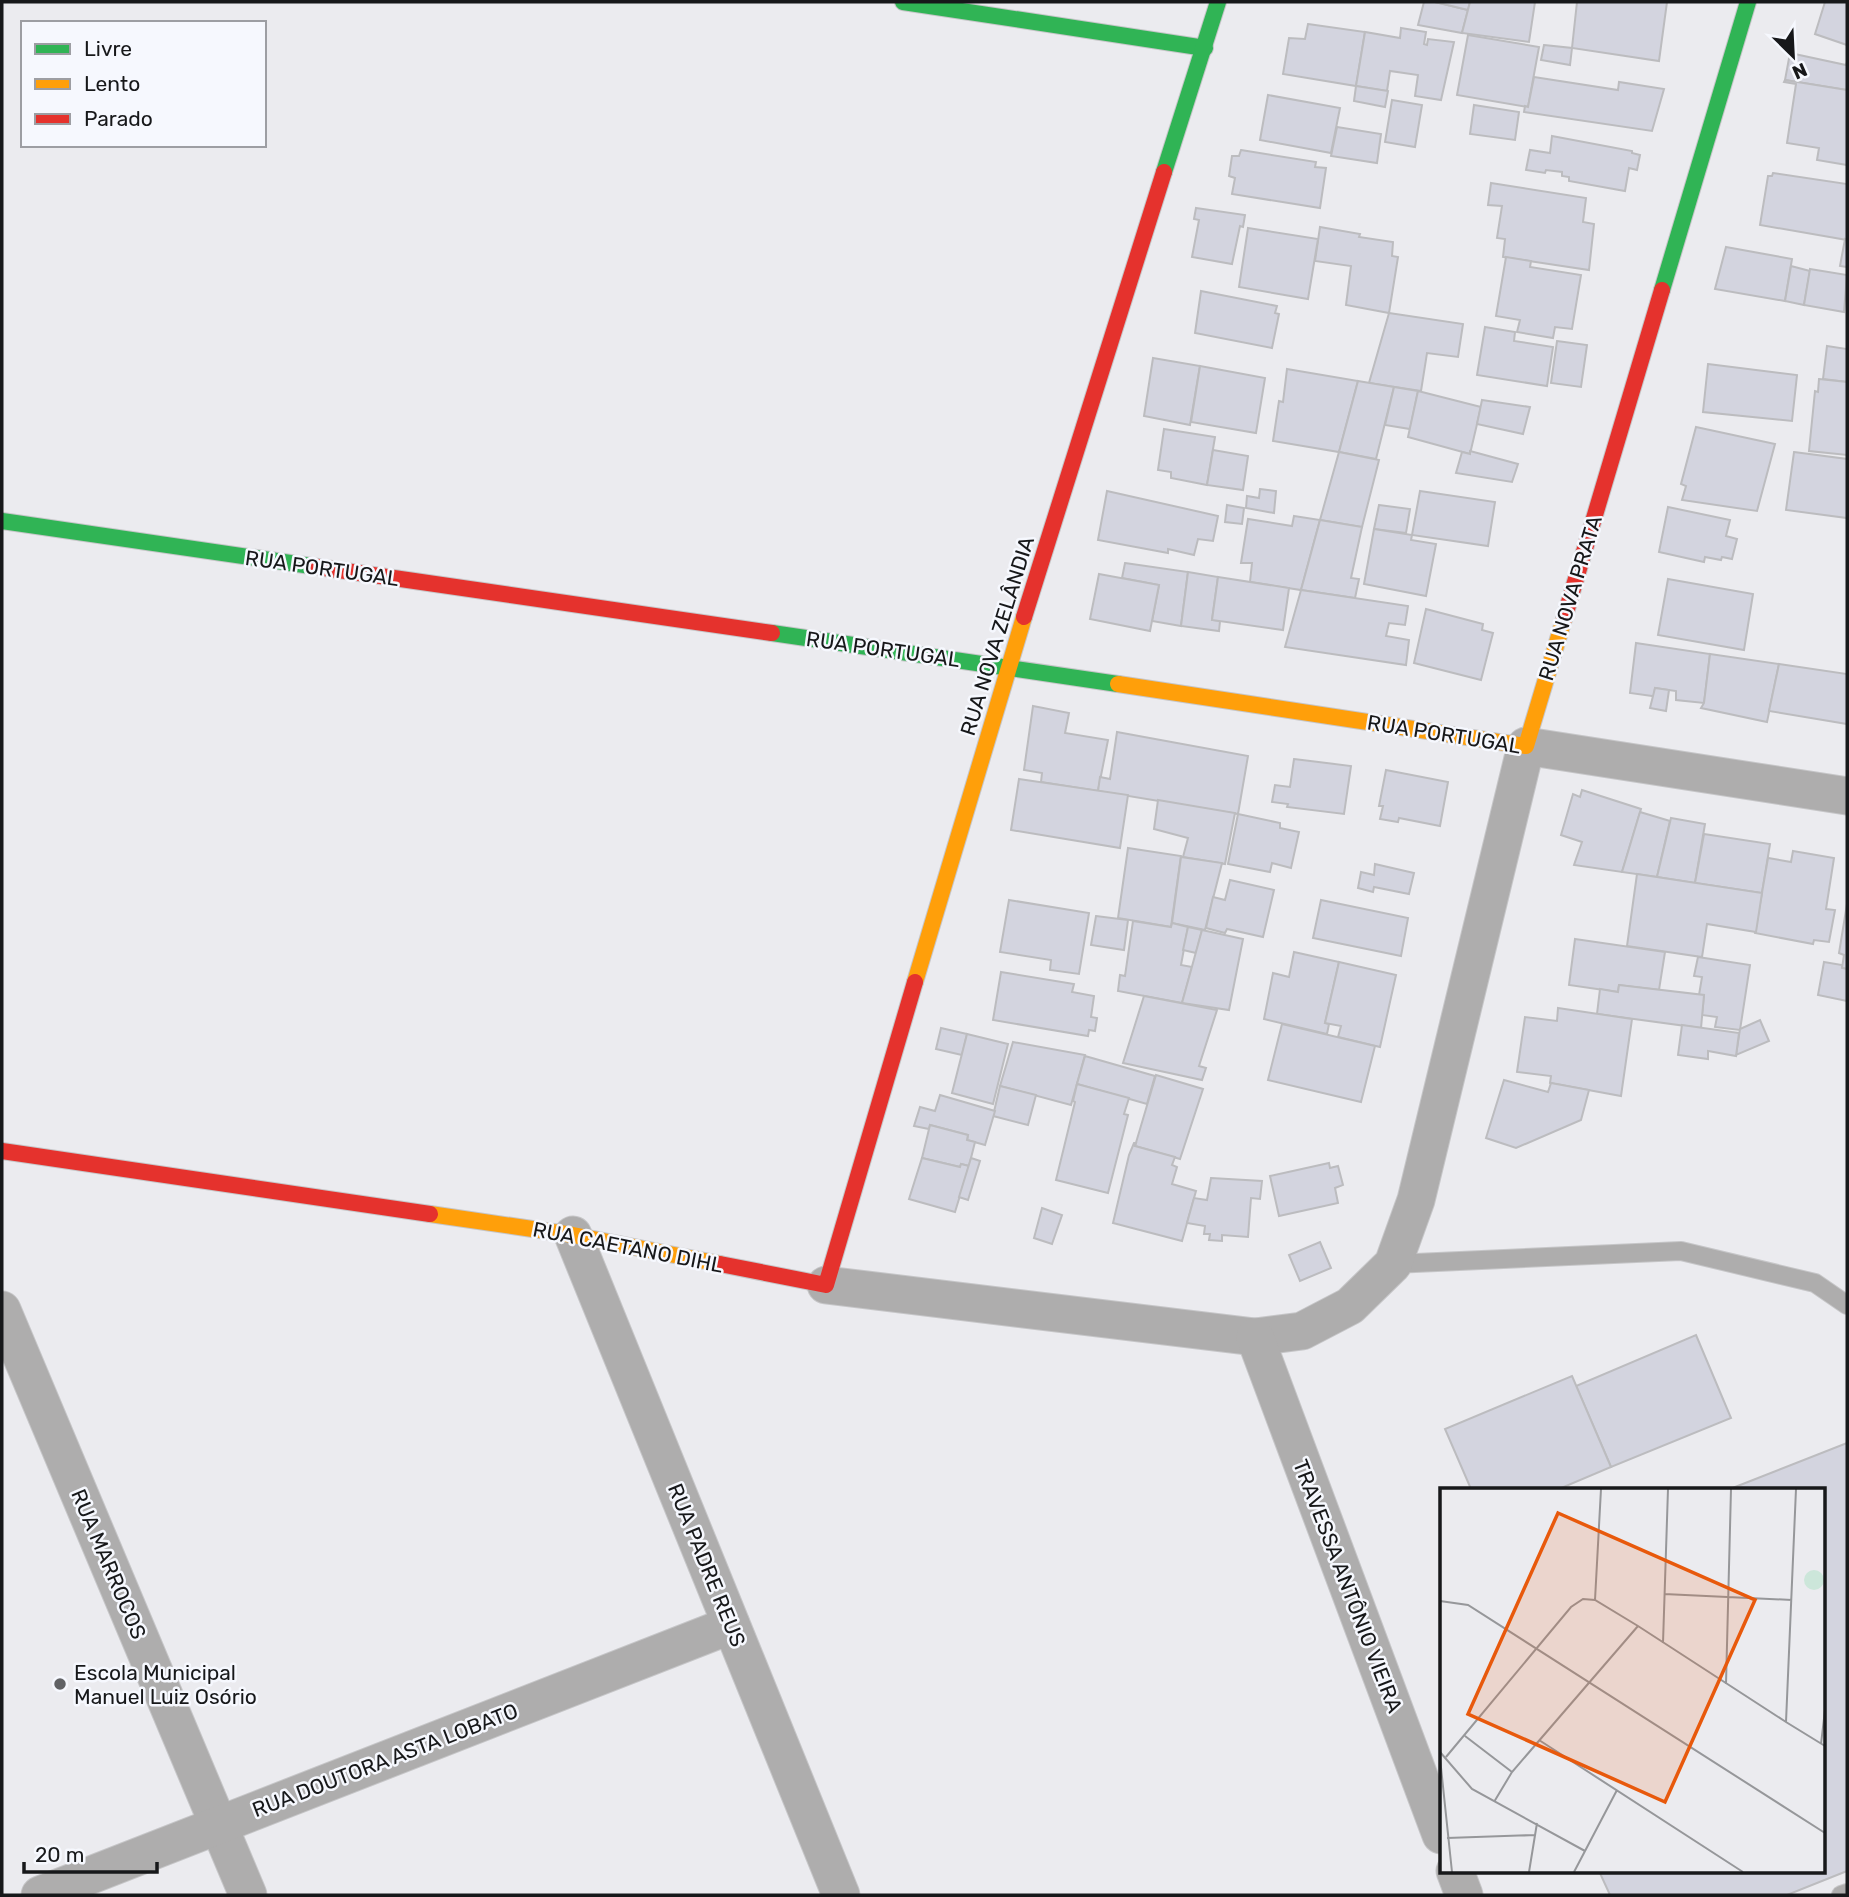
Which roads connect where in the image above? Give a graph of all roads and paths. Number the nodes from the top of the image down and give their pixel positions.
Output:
1 (903, 2) edge
2 (1218, 2) edge
3 (1748, 2) edge
4 (1205, 48) junction
5 (2, 521) edge
6 (1008, 667) junction
7 (1525, 746) junction
8 (1847, 796) edge
9 (2, 1151) edge
10 (573, 1235) junction
11 (1393, 1264) junction
12 (826, 1285) junction
13 (1847, 1305) edge
14 (2, 1310) edge
15 (1255, 1337) junction
16 (731, 1625) junction
17 (219, 1825) junction
18 (1440, 1832) edge
19 (1455, 1872) edge
20 (1847, 1893) edge
21 (40, 1895) edge
22 (248, 1895) edge
23 (841, 1895) edge
24 (1464, 1895) edge
25 (1841, 1895) edge

1 - 4 street
2 - 4 street, RUA NOVA ZELÂNDIA
3 - 7 street, RUA NOVA PRATA
4 - 6 street, RUA NOVA ZELÂNDIA
5 - 6 street, RUA PORTUGAL
6 - 7 street, RUA PORTUGAL
6 - 12 street, RUA NOVA ZELÂNDIA
7 - 8 street, RUA PORTUGAL
7 - 11 street, RUA NOVA PRATA
9 - 10 street, RUA CAETANO DIHL
10 - 12 street, RUA CAETANO DIHL
10 - 16 street, RUA PADRE REUS
11 - 13 lane
11 - 15 street, RUA CAETANO DIHL
12 - 15 street, RUA CAETANO DIHL
14 - 17 street, RUA MARROCOS
15 - 18 street, TRAVESSA ANTÔNIO VIEIRA
16 - 17 street, RUA DOUTORA ASTA LOBATO
16 - 23 street, RUA PADRE REUS
17 - 21 street, RUA DOUTORA ASTA LOBATO
17 - 22 street, RUA MARROCOS
19 - 24 street
20 - 25 lane

